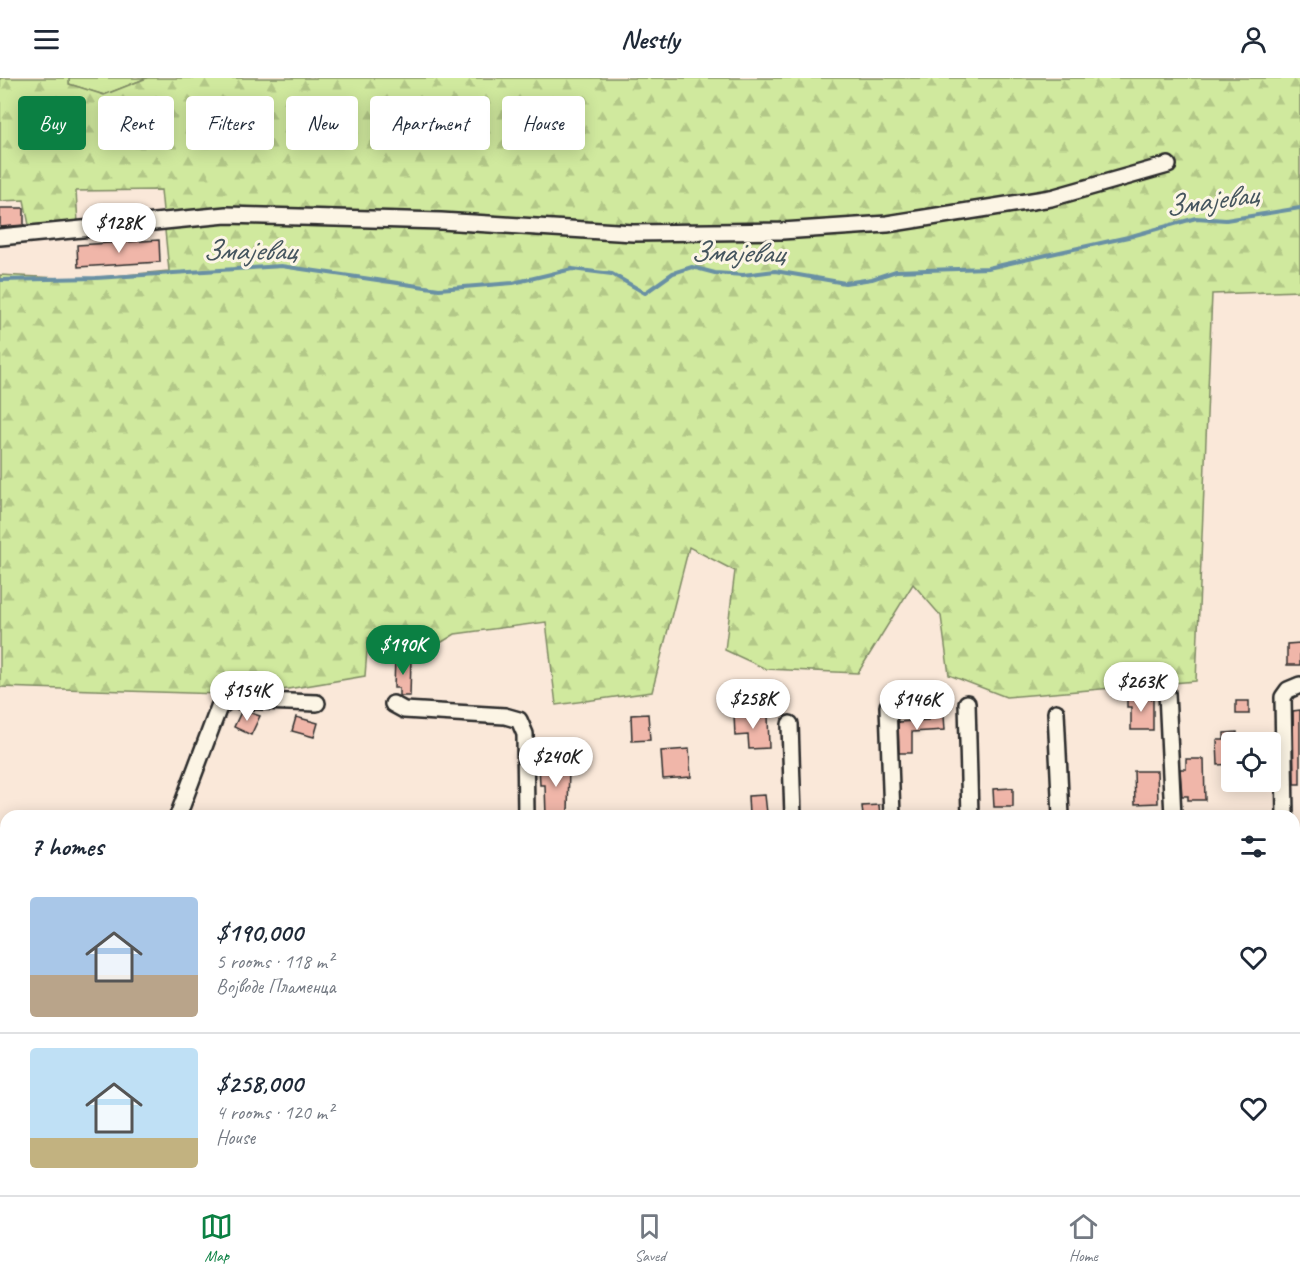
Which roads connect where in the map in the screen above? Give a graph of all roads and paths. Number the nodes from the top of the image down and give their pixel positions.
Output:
1 (1168, 165) dead end
2 (0, 237) edge
3 (1294, 687) edge
4 (1167, 693) dead end
5 (966, 703) dead end
6 (317, 704) dead end
7 (393, 704) dead end
8 (888, 706) dead end
9 (1056, 712) dead end
10 (790, 724) dead end
11 (180, 810) edge
12 (526, 810) edge
13 (793, 810) edge
14 (892, 810) edge
15 (970, 810) edge
16 (1061, 810) edge
17 (1173, 810) edge
18 (1285, 810) edge

1 - 2 street
3 - 18 street
4 - 17 street
5 - 15 street
6 - 11 street
7 - 12 street
8 - 14 street
9 - 16 street
10 - 13 street

